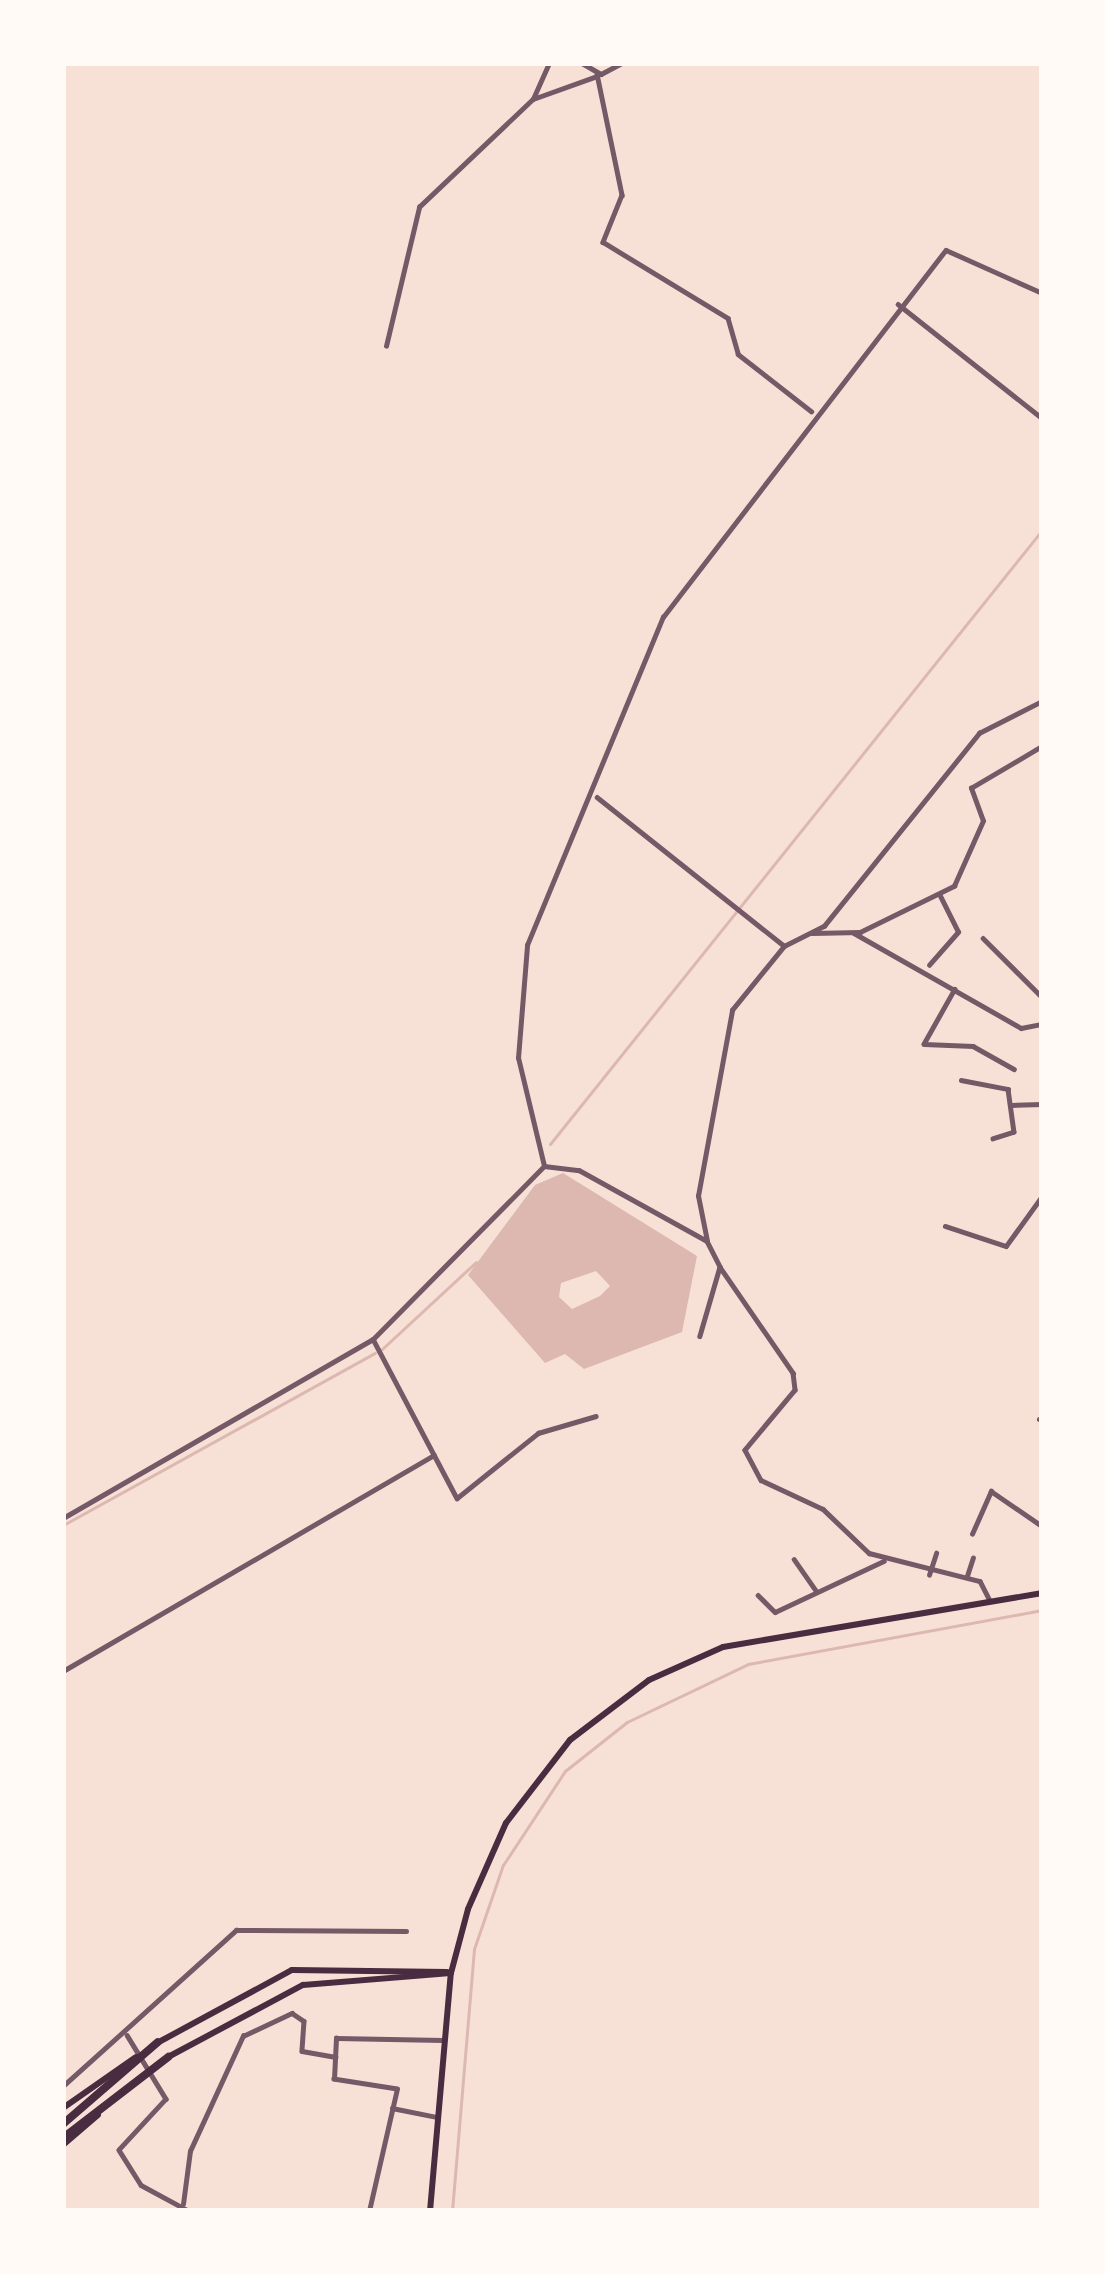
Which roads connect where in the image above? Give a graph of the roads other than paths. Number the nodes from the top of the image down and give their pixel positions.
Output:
1 (549, 63) edge
2 (582, 63) edge
3 (622, 63) edge
4 (595, 75) junction
5 (532, 99) junction
6 (1042, 293) edge
7 (898, 304) junction
8 (386, 346) dead end
9 (812, 412) junction
10 (1042, 418) edge
11 (1042, 701) edge
12 (1042, 746) edge
13 (597, 796) junction
14 (940, 896) junction
15 (812, 933) junction
16 (854, 933) junction
17 (983, 938) dead end
18 (784, 946) junction
19 (929, 966) junction
20 (955, 989) junction
21 (1042, 997) edge
22 (1042, 1024) edge
23 (1014, 1069) dead end
24 (961, 1080) dead end
25 (1042, 1104) edge
26 (1012, 1105) junction
27 (993, 1139) dead end
28 (544, 1166) junction
29 (1042, 1196) edge
30 (945, 1226) dead end
31 (707, 1241) junction
32 (720, 1267) junction
33 (700, 1336) dead end
34 (373, 1339) junction
35 (596, 1416) dead end
36 (434, 1455) junction
37 (63, 1518) edge
38 (1042, 1526) edge
39 (972, 1534) dead end
40 (937, 1553) dead end
41 (973, 1558) dead end
42 (794, 1559) dead end
43 (884, 1561) junction
44 (928, 1575) junction
45 (966, 1578) junction
46 (817, 1592) junction
47 (1042, 1592) edge
48 (758, 1595) dead end
49 (990, 1600) junction
50 (63, 1672) edge
51 (406, 1931) dead end
52 (451, 1973) junction
53 (128, 2037) junction
54 (443, 2040) junction
55 (158, 2042) junction
56 (169, 2056) joint
57 (335, 2057) junction
58 (63, 2086) edge
59 (63, 2108) edge
60 (392, 2108) junction
61 (437, 2117) junction
62 (63, 2125) edge
63 (63, 2142) edge
64 (187, 2209) edge
65 (369, 2211) edge
66 (430, 2211) edge

1 - 5 street
2 - 4 street
3 - 4 street
4 - 5 street
4 - 9 street
5 - 8 street
6 - 7 street
7 - 9 street
7 - 10 street
9 - 13 street
11 - 15 street
12 - 14 street
13 - 18 street
13 - 28 street
14 - 16 street
14 - 19 street
15 - 16 street
15 - 18 street
16 - 19 street
17 - 21 street
18 - 31 street
19 - 20 street
20 - 22 street
20 - 23 street
24 - 26 street
25 - 26 street
26 - 27 street
28 - 31 street
28 - 34 street
29 - 30 street
31 - 32 street
32 - 33 street
32 - 43 street
34 - 36 street
34 - 37 street
35 - 36 street
36 - 50 street
38 - 39 street
40 - 44 street
41 - 45 street
42 - 46 street
43 - 44 street
43 - 46 street
44 - 45 street
45 - 49 street
46 - 48 street
47 - 49 main road
49 - 52 main road
51 - 53 street
52 - 54 main road
52 - 55 main road
52 - 56 main road
53 - 58 street
53 - 64 street
54 - 57 street
54 - 61 main road
55 - 59 main road
55 - 62 highway
56 - 63 highway
57 - 60 street
57 - 64 street
60 - 61 street
60 - 65 street
61 - 66 main road

